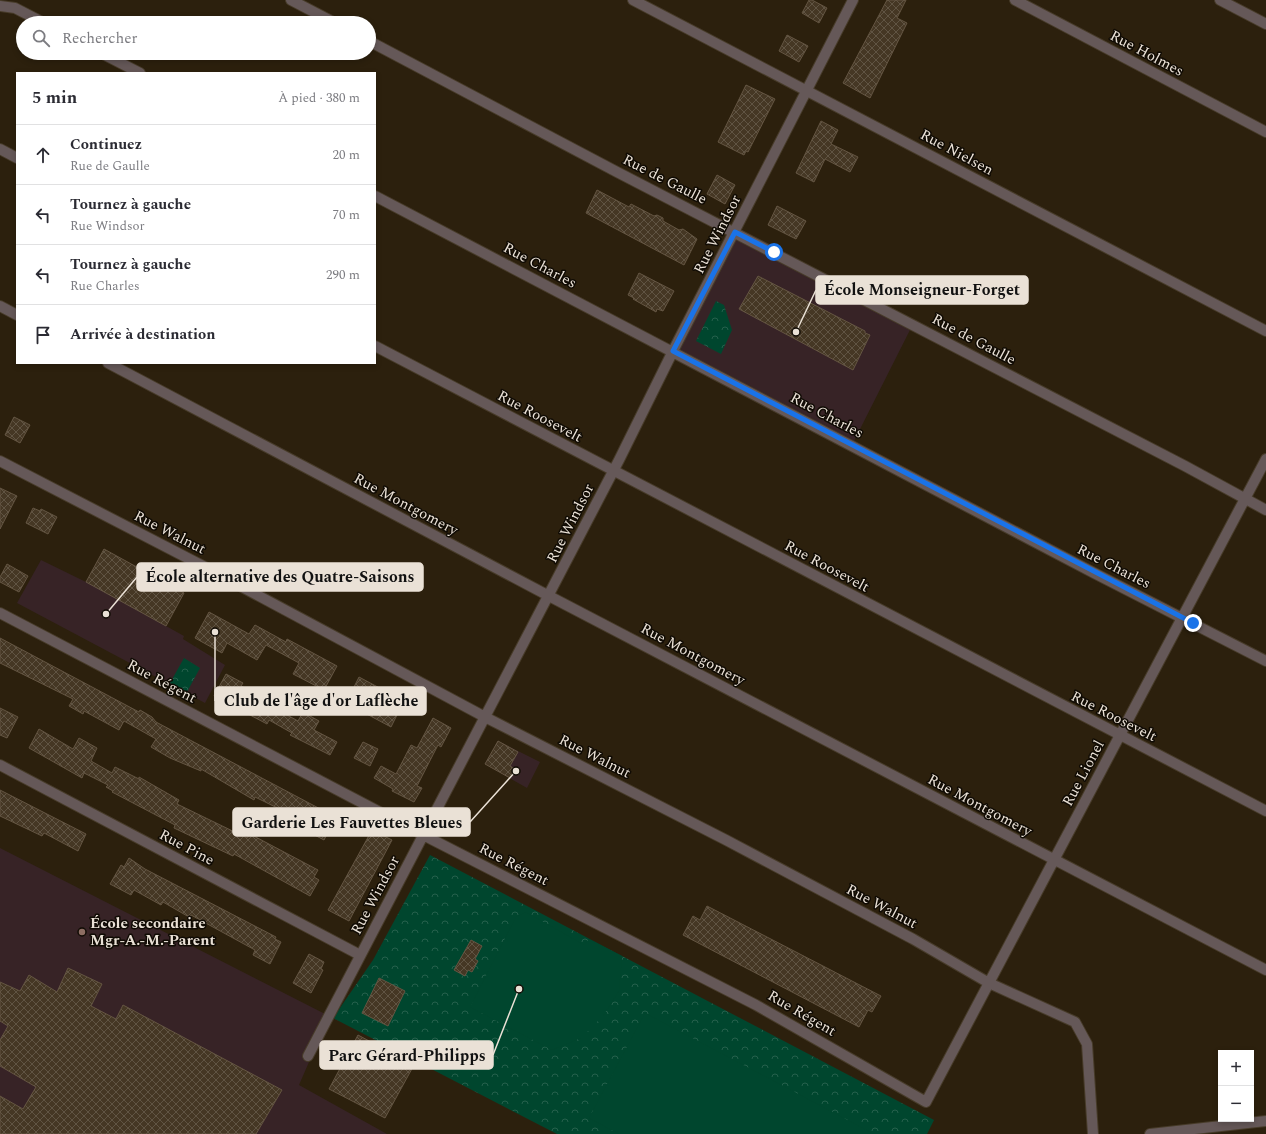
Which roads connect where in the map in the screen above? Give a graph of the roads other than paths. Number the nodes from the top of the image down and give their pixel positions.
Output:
1 (291, 0) edge
2 (633, 0) edge
3 (853, 0) edge
4 (1015, 0) edge
5 (1220, 0) edge
6 (0, 6) edge
7 (30, 16) edge
8 (322, 16) edge
9 (1266, 24) edge
10 (376, 45) edge
11 (115, 60) edge
12 (138, 72) edge
13 (808, 91) junction
14 (1266, 132) edge
15 (0, 149) edge
16 (16, 157) edge
17 (376, 197) edge
18 (735, 232) junction
19 (0, 306) edge
20 (16, 314) edge
21 (1266, 331) edge
22 (376, 347) edge
23 (673, 351) junction
24 (110, 364) edge
25 (1266, 459) edge
26 (0, 461) edge
27 (614, 471) junction
28 (1244, 499) junction
29 (1266, 510) edge
30 (549, 596) junction
31 (0, 613) edge
32 (1182, 618) junction
33 (1266, 661) edge
34 (485, 717) junction
35 (1120, 736) junction
36 (0, 765) edge
37 (1266, 811) edge
38 (423, 835) junction
39 (1054, 860) junction
40 (360, 956) junction
41 (1266, 970) edge
42 (989, 983) junction
43 (308, 1056) dead end
44 (926, 1102) joint
45 (1266, 1121) edge
46 (1093, 1134) edge
47 (1150, 1134) edge

1 - 8 street
2 - 13 street, Rue Nielsen
3 - 13 street, Rue Windsor
4 - 14 street, Rue Holmes
5 - 9 street
6 - 7 street
10 - 18 street, Rue de Gaulle
11 - 12 street
13 - 18 street, Rue Windsor
13 - 21 street, Rue Nielsen
15 - 16 street
17 - 23 street, Rue Charles
18 - 23 street, Rue Windsor
18 - 28 street, Rue de Gaulle
19 - 20 street
22 - 27 street, Rue Roosevelt
23 - 27 street, Rue Windsor
23 - 32 street, Rue Charles
24 - 30 street, Rue Montgomery
25 - 28 street, Rue Lionel
26 - 34 street, Rue Walnut
27 - 30 street, Rue Windsor
27 - 35 street, Rue Roosevelt
28 - 29 street, Rue de Gaulle
28 - 32 street, Rue Lionel
30 - 34 street, Rue Windsor
30 - 39 street, Rue Montgomery
31 - 38 street, Rue Régent
32 - 33 street, Rue Charles
32 - 35 street, Rue Lionel
34 - 38 street, Rue Windsor
34 - 42 street, Rue Walnut
35 - 37 street, Rue Roosevelt
35 - 39 street, Rue Lionel
36 - 40 street, Rue Pine
38 - 40 street, Rue Windsor
38 - 44 street, Rue Régent
39 - 41 street, Rue Montgomery
39 - 42 street, Rue Lionel
40 - 43 street, Rue Windsor
42 - 44 street, Rue Lionel
42 - 46 street, Rue Walnut
45 - 47 street

